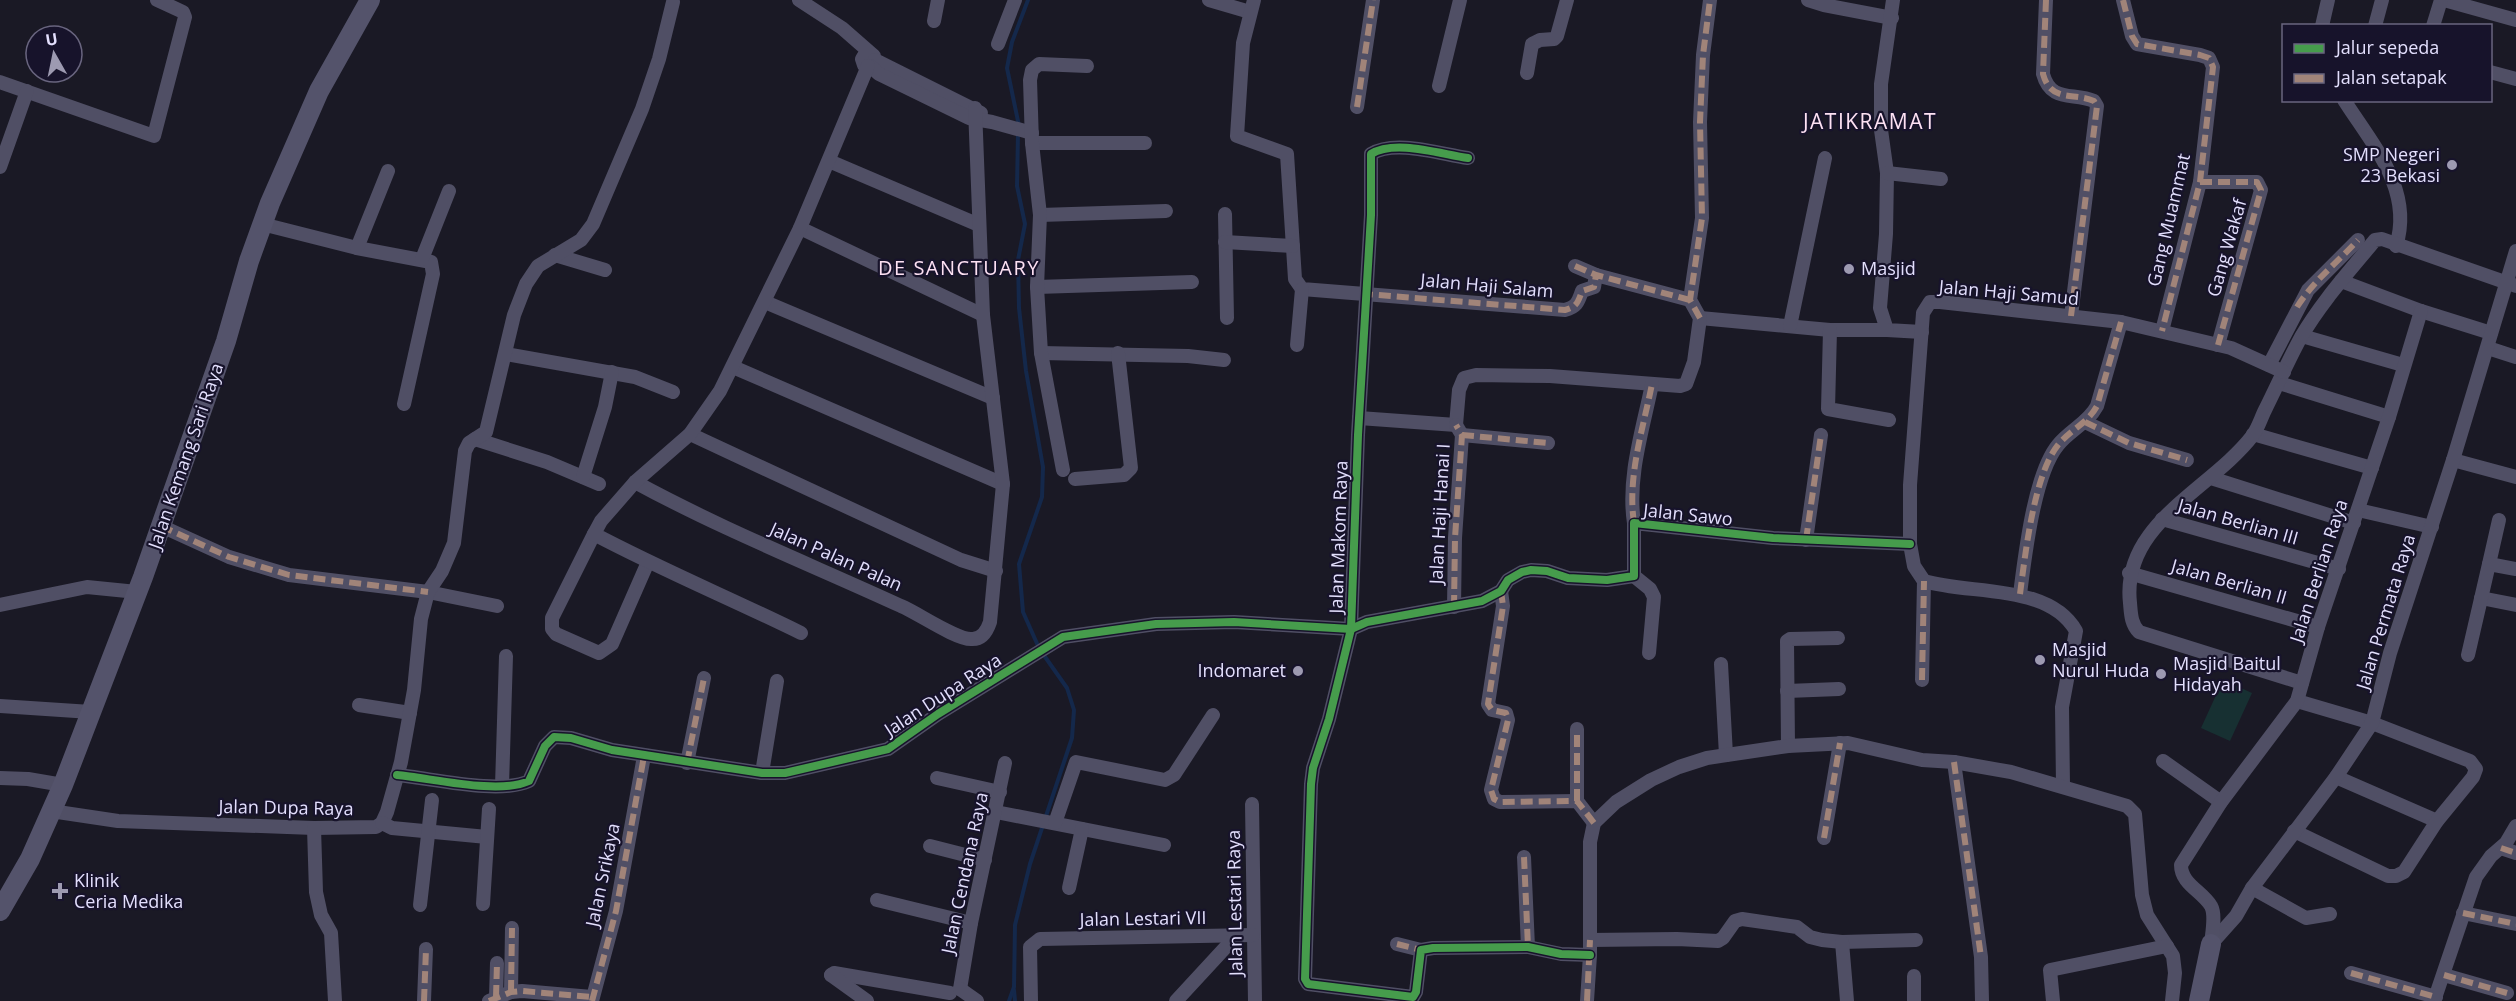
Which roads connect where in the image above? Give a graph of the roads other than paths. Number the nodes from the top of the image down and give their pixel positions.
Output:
1 (157, 0) edge
2 (370, 0) edge
3 (799, 0) edge
4 (938, 0) edge
5 (1015, 0) edge
6 (1209, 0) edge
7 (1373, 0) edge
8 (1460, 0) edge
9 (1567, 0) edge
10 (1710, 0) edge
11 (1808, 0) edge
12 (1893, 0) edge
13 (2046, 0) edge
14 (2123, 0) edge
15 (2328, 0) edge
16 (2382, 0) edge
17 (2442, 0) edge
18 (673, 2) dead end
19 (1252, 6) edge
20 (1892, 18) junction
21 (2516, 20) edge
22 (934, 21) dead end
23 (2324, 24) edge
24 (2376, 24) edge
25 (2434, 24) edge
26 (998, 44) dead end
27 (868, 63) junction
28 (1087, 66) dead end
29 (1527, 73) dead end
30 (2492, 73) edge
31 (2516, 79) edge
32 (0, 82) edge
33 (1439, 86) dead end
34 (27, 91) junction
35 (2345, 102) edge
36 (1357, 107) dead end
37 (975, 114) junction
38 (1027, 136) junction
39 (1145, 143) dead end
40 (1468, 158) dead end
41 (1825, 158) dead end
42 (829, 161) junction
43 (0, 166) edge
44 (388, 171) dead end
45 (1887, 173) junction
46 (1941, 179) dead end
47 (2200, 182) junction
48 (449, 192) dead end
49 (1166, 211) dead end
50 (1226, 214) dead end
51 (1040, 215) junction
52 (262, 224) junction
53 (979, 225) junction
54 (800, 228) junction
55 (2358, 240) dead end
56 (1225, 242) junction
57 (1293, 246) junction
58 (2396, 246) junction
59 (357, 248) junction
60 (2516, 251) edge
61 (555, 255) junction
62 (422, 259) junction
63 (1575, 266) dead end
64 (605, 270) dead end
65 (1596, 275) junction
66 (1192, 282) dead end
67 (2342, 282) junction
68 (2511, 285) edge
69 (1037, 287) junction
70 (1302, 289) junction
71 (2330, 292) junction
72 (1365, 294) junction
73 (1690, 300) junction
74 (765, 302) junction
75 (2297, 307) junction
76 (2421, 311) junction
77 (983, 315) junction
78 (2071, 316) junction
79 (1227, 318) dead end
80 (1700, 318) junction
81 (2121, 322) junction
82 (1790, 326) junction
83 (1830, 330) junction
84 (1887, 330) junction
85 (2162, 331) junction
86 (1922, 332) junction
87 (2491, 333) junction
88 (2302, 336) junction
89 (1297, 345) dead end
90 (2218, 345) junction
91 (2488, 348) junction
92 (1041, 353) junction
93 (1119, 353) junction
94 (506, 354) junction
95 (2516, 357) edge
96 (1224, 360) dead end
97 (2269, 365) junction
98 (2403, 365) junction
99 (733, 367) junction
100 (612, 372) junction
101 (2282, 378) junction
102 (1652, 384) junction
103 (674, 393) dead end
104 (993, 398) junction
105 (404, 404) dead end
106 (2389, 417) junction
107 (1359, 418) junction
108 (1889, 420) dead end
109 (2085, 422) junction
110 (1459, 430) junction
111 (690, 434) junction
112 (2253, 434) junction
113 (1821, 435) dead end
114 (475, 439) junction
115 (1548, 443) dead end
116 (2187, 460) dead end
117 (2453, 460) junction
118 (2372, 468) junction
119 (1063, 470) dead end
120 (583, 477) junction
121 (2516, 477) edge
122 (2211, 478) junction
123 (1075, 479) dead end
124 (635, 482) junction
125 (599, 484) dead end
126 (1003, 484) junction
127 (2356, 516) junction
128 (2162, 519) junction
129 (2499, 520) dead end
130 (1634, 523) junction
131 (161, 526) junction
132 (2432, 527) junction
133 (594, 534) junction
134 (1806, 540) junction
135 (1910, 544) junction
136 (648, 562) junction
137 (2489, 564) junction
138 (2339, 569) junction
139 (2516, 569) edge
140 (996, 571) junction
141 (2129, 573) junction
142 (1634, 576) junction
143 (1924, 581) junction
144 (428, 591) junction
145 (1501, 591) junction
146 (137, 592) junction
147 (2020, 594) junction
148 (2481, 598) junction
149 (0, 605) edge
150 (2516, 605) edge
151 (497, 606) dead end
152 (1454, 607) junction
153 (2318, 627) junction
154 (1351, 629) junction
155 (801, 633) dead end
156 (1838, 638) dead end
157 (1649, 653) dead end
158 (2468, 655) dead end
159 (506, 656) dead end
160 (1721, 664) dead end
161 (704, 678) dead end
162 (1922, 680) dead end
163 (777, 681) dead end
164 (2302, 683) junction
165 (1839, 689) dead end
166 (1787, 691) junction
167 (2297, 701) junction
168 (359, 705) dead end
169 (0, 706) edge
170 (91, 712) junction
171 (410, 713) junction
172 (1213, 715) dead end
173 (2372, 723) junction
174 (1577, 729) dead end
175 (1840, 743) junction
176 (1788, 746) junction
177 (1726, 755) junction
178 (644, 756) junction
179 (2163, 761) dead end
180 (1954, 762) junction
181 (687, 763) junction
182 (1005, 763) dead end
183 (762, 773) junction
184 (397, 775) junction
185 (2336, 777) junction
186 (0, 778) edge
187 (937, 778) dead end
188 (63, 785) junction
189 (502, 786) junction
190 (2063, 786) junction
191 (1000, 792) junction
192 (432, 800) dead end
193 (1577, 801) junction
194 (2221, 802) junction
195 (1252, 804) dead end
196 (489, 809) dead end
197 (51, 811) junction
198 (996, 812) junction
199 (2437, 821) junction
200 (1053, 823) junction
201 (1594, 823) junction
202 (387, 825) junction
203 (2516, 826) edge
204 (314, 828) junction
205 (1083, 829) junction
206 (428, 831) junction
207 (2294, 831) junction
208 (487, 837) junction
209 (1824, 838) dead end
210 (1164, 845) dead end
211 (930, 846) dead end
212 (2501, 848) junction
213 (2516, 853) edge
214 (1524, 857) dead end
215 (985, 860) junction
216 (1069, 888) dead end
217 (2252, 888) junction
218 (2203, 898) junction
219 (877, 900) dead end
220 (483, 904) dead end
221 (420, 905) dead end
222 (1, 909) edge
223 (2463, 913) junction
224 (2331, 914) dead end
225 (2236, 916) junction
226 (971, 923) junction
227 (2516, 924) edge
228 (512, 928) dead end
229 (1253, 935) junction
230 (1236, 936) junction
231 (1590, 940) junction
232 (1916, 940) dead end
233 (1842, 942) junction
234 (1397, 944) dead end
235 (2211, 944) junction
236 (2167, 946) junction
237 (1528, 947) junction
238 (426, 949) dead end
239 (1420, 950) junction
240 (1590, 955) junction
241 (497, 963) dead end
242 (2351, 973) dead end
243 (2444, 975) junction
244 (1914, 976) dead end
245 (511, 992) junction
246 (2507, 993) dead end
247 (951, 994) edge
248 (1350, 995) edge
249 (493, 999) edge
250 (592, 999) edge
251 (1413, 999) edge
252 (2435, 999) edge
253 (335, 1001) edge
254 (424, 1001) edge
255 (867, 1001) edge
256 (977, 1001) edge
257 (1031, 1001) edge
258 (1176, 1001) edge
259 (1255, 1001) edge
260 (1587, 1001) edge
261 (1847, 1001) edge
262 (1914, 1001) edge
263 (1982, 1001) edge
264 (2053, 1001) edge
265 (2172, 1001) edge
266 (2199, 1001) edge

1 - 34 street
2 - 52 main road, Jalan Kemang Sari Raya
3 - 27 street
4 - 22 street
5 - 26 street
6 - 19 street
7 - 36 street
8 - 33 street
9 - 29 street
10 - 73 street
11 - 20 street
12 - 20 street
13 - 78 street
14 - 47 street, Gang Muammat
15 - 23 street
16 - 24 street
17 - 21 street
17 - 25 street
18 - 61 street
19 - 57 street
20 - 45 street
27 - 37 street
27 - 42 street
28 - 38 street
30 - 31 street
32 - 34 street
34 - 43 street
35 - 58 street
37 - 38 street
37 - 53 street, Jalan Palan Palan
38 - 39 street
38 - 51 street
40 - 72 street, Jalan Makom Raya
41 - 82 street
42 - 53 street
42 - 54 street
44 - 59 street
45 - 46 street
45 - 84 street
47 - 85 street, Gang Muammat
47 - 90 street, Gang Wakaf
48 - 62 street
49 - 51 street
50 - 56 street
51 - 69 street
52 - 59 street
52 - 131 main road, Jalan Kemang Sari Raya
53 - 77 street, Jalan Palan Palan
54 - 74 street
54 - 77 street
55 - 75 street
56 - 57 street
56 - 79 street
57 - 70 street
58 - 67 street
58 - 68 street
59 - 62 street
60 - 68 street, Jalan Permata Raya
61 - 64 street
61 - 94 street
62 - 105 street
63 - 65 street
65 - 72 street, Jalan Haji Salam
65 - 73 street
66 - 69 street
67 - 71 street
67 - 76 street
68 - 87 street, Jalan Permata Raya
69 - 92 street
70 - 72 street, Jalan Haji Salam
70 - 89 street
71 - 75 street
71 - 88 street
72 - 107 street, Jalan Makom Raya
73 - 80 street
74 - 99 street
74 - 104 street
75 - 97 street
76 - 87 street
76 - 98 street, Jalan Berlian Raya
77 - 104 street, Jalan Palan Palan
78 - 81 street, Jalan Haji Samud
78 - 86 street, Jalan Haji Samud
80 - 82 street
80 - 102 street
81 - 85 street, Jalan Haji Samud
81 - 109 street
82 - 83 street
83 - 84 street
83 - 108 street
84 - 86 street
85 - 90 street, Jalan Haji Samud
86 - 135 street, Jalan Haji Samud
87 - 91 street, Jalan Permata Raya
88 - 98 street
88 - 101 street
90 - 97 street, Jalan Haji Samud
91 - 95 street
91 - 117 street, Jalan Permata Raya
92 - 93 street
92 - 119 street
93 - 96 street
93 - 123 street
94 - 100 street
94 - 114 street
97 - 101 street, Jalan Haji Samud
98 - 106 street, Jalan Berlian Raya
99 - 111 street
99 - 126 street
100 - 103 street
100 - 120 street
101 - 106 street, Jalan Haji Samud
101 - 112 street
102 - 110 street, Jalan Haji Hanai I
102 - 130 street
104 - 126 street, Jalan Palan Palan
106 - 118 street, Jalan Berlian Raya
107 - 110 street
107 - 154 street, Jalan Makom Raya
109 - 116 street
109 - 147 street
110 - 115 street
110 - 152 street, Jalan Haji Hanai I
111 - 124 street
111 - 140 street
112 - 118 street
112 - 122 street
113 - 134 street
114 - 120 street
114 - 144 street
117 - 121 street
117 - 132 street, Jalan Permata Raya
118 - 127 street, Jalan Berlian Raya
120 - 125 street
122 - 127 street
122 - 128 street
124 - 133 street
124 - 140 street, Jalan Palan Palan
126 - 140 street, Jalan Palan Palan
127 - 132 street
127 - 138 street, Jalan Berlian Raya
128 - 138 street, Jalan Berlian III
128 - 141 street
129 - 137 street
130 - 134 street, Jalan Sawo
130 - 142 street, Jalan Sawo
131 - 144 street
131 - 146 main road, Jalan Kemang Sari Raya
132 - 173 street, Jalan Permata Raya
133 - 136 street
133 - 136 street
134 - 135 street, Jalan Sawo
135 - 143 street, Jalan Haji Samud
136 - 155 street
137 - 139 street
137 - 148 street
138 - 153 street, Jalan Berlian Raya
141 - 153 street, Jalan Berlian II
141 - 164 street
142 - 145 street
142 - 157 street
143 - 147 street
143 - 162 street
144 - 151 street
144 - 171 street
145 - 152 street
145 - 193 street
146 - 149 street
146 - 170 main road, Jalan Kemang Sari Raya
147 - 190 street
148 - 150 street
148 - 158 street
152 - 154 street
153 - 164 street, Jalan Berlian Raya
154 - 183 street, Jalan Dupa Raya
154 - 248 street, Jalan Makom Raya
156 - 166 street
159 - 189 street
160 - 177 street
161 - 181 street
163 - 183 street
164 - 167 street, Jalan Berlian Raya
165 - 166 street
166 - 176 street
167 - 173 street
167 - 194 street, Jalan Berlian Raya
168 - 171 street
169 - 170 street
170 - 188 main road, Jalan Kemang Sari Raya
171 - 184 street
172 - 200 street
173 - 185 street, Jalan Permata Raya
173 - 199 street
174 - 193 street
175 - 176 street
175 - 180 street
175 - 209 street
176 - 177 street
177 - 201 street
178 - 181 street, Jalan Dupa Raya
178 - 189 street, Jalan Dupa Raya
178 - 250 street, Jalan Srikaya
179 - 194 street
180 - 190 street
180 - 263 street
181 - 183 street, Jalan Dupa Raya
182 - 191 street, Jalan Cendana Raya
184 - 189 street, Jalan Dupa Raya
184 - 202 street
185 - 199 street
185 - 207 street, Jalan Permata Raya
186 - 188 street
187 - 191 street
188 - 197 main road, Jalan Kemang Sari Raya
190 - 236 street
191 - 198 street, Jalan Cendana Raya
192 - 206 street
193 - 201 street
194 - 218 street, Jalan Berlian Raya
195 - 229 street, Jalan Lestari Raya
196 - 208 street
197 - 204 street, Jalan Dupa Raya
197 - 222 main road, Jalan Kemang Sari Raya
198 - 200 street
198 - 215 street, Jalan Cendana Raya
199 - 207 street
200 - 205 street
201 - 231 street
202 - 204 street, Jalan Dupa Raya
202 - 206 street, Jalan Dupa Raya
203 - 212 street
204 - 253 street
205 - 210 street
205 - 216 street
206 - 208 street, Jalan Dupa Raya
206 - 221 street
207 - 217 street, Jalan Permata Raya
208 - 220 street
211 - 215 street
212 - 213 street
212 - 223 street
214 - 237 street
215 - 226 street, Jalan Cendana Raya
217 - 224 street
217 - 225 street, Jalan Permata Raya
218 - 225 street
218 - 235 street, Jalan Berlian Raya
219 - 226 street
223 - 227 street
223 - 243 street
225 - 235 street, Jalan Permata Raya
226 - 247 street, Jalan Cendana Raya
228 - 245 street
229 - 230 street, Jalan Lestari VII
229 - 259 street, Jalan Lestari Raya
230 - 257 street, Jalan Lestari VII
230 - 258 street
231 - 233 street
231 - 240 street
232 - 233 street
233 - 261 street
234 - 239 street
235 - 266 main road
236 - 264 street
236 - 265 street
237 - 239 street
237 - 240 street
238 - 254 street
239 - 251 street
240 - 260 street
241 - 249 street
242 - 252 street
243 - 246 street
243 - 252 street
244 - 262 street
245 - 249 street
245 - 250 street
247 - 255 street
247 - 256 street
248 - 251 street

